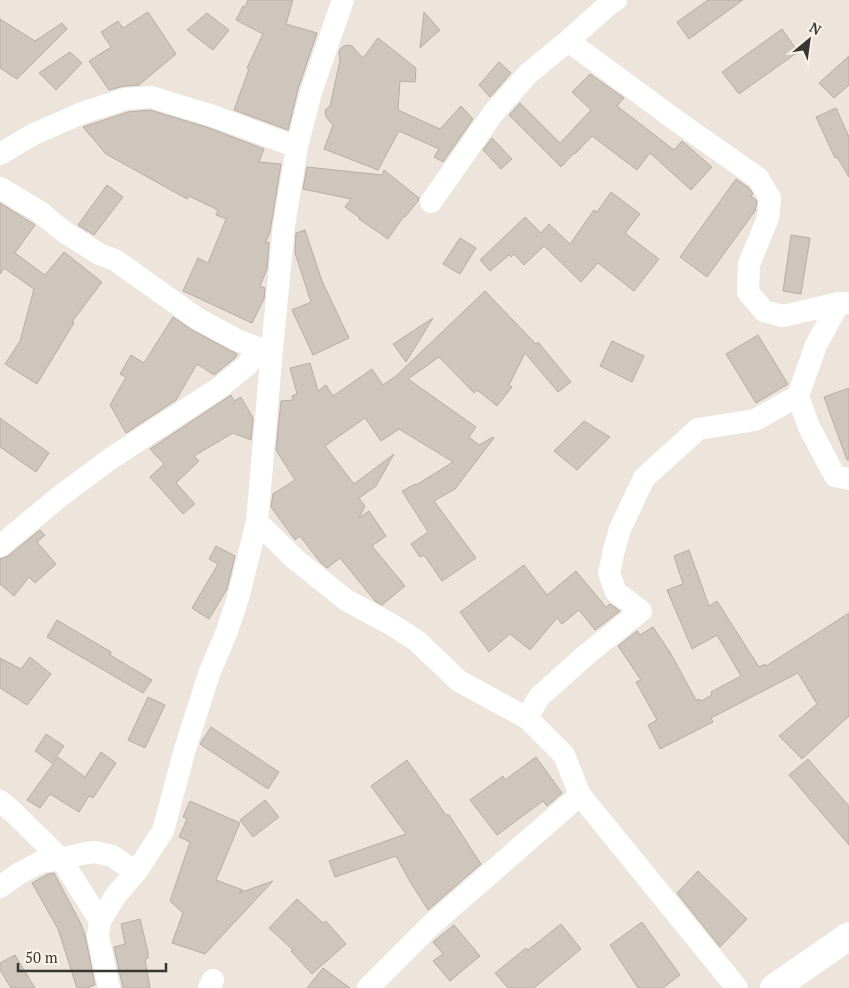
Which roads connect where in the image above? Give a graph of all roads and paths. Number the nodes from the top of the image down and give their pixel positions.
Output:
1 (343, 0) edge
2 (616, 0) edge
3 (568, 41) junction
4 (297, 147) junction
5 (0, 154) edge
6 (0, 188) edge
7 (431, 202) dead end
8 (844, 303) edge
9 (266, 349) junction
10 (798, 396) junction
11 (849, 479) edge
12 (257, 522) junction
13 (0, 546) edge
14 (527, 718) junction
15 (580, 795) junction
16 (0, 801) edge
17 (61, 859) junction
18 (136, 872) junction
19 (0, 887) edge
20 (100, 921) junction
21 (849, 936) edge
22 (109, 988) edge
23 (368, 988) edge
24 (737, 988) edge
25 (774, 988) edge

1 - 4 street
2 - 3 street
3 - 7 street
3 - 8 street
4 - 5 street
4 - 9 street
6 - 9 street
8 - 10 street
9 - 12 street
9 - 13 street
10 - 11 street
10 - 14 street
12 - 14 street
12 - 18 street
14 - 15 street
15 - 23 street
15 - 24 street
16 - 17 street
17 - 18 street
17 - 19 street
17 - 20 street
18 - 20 street
20 - 22 street
21 - 25 street

